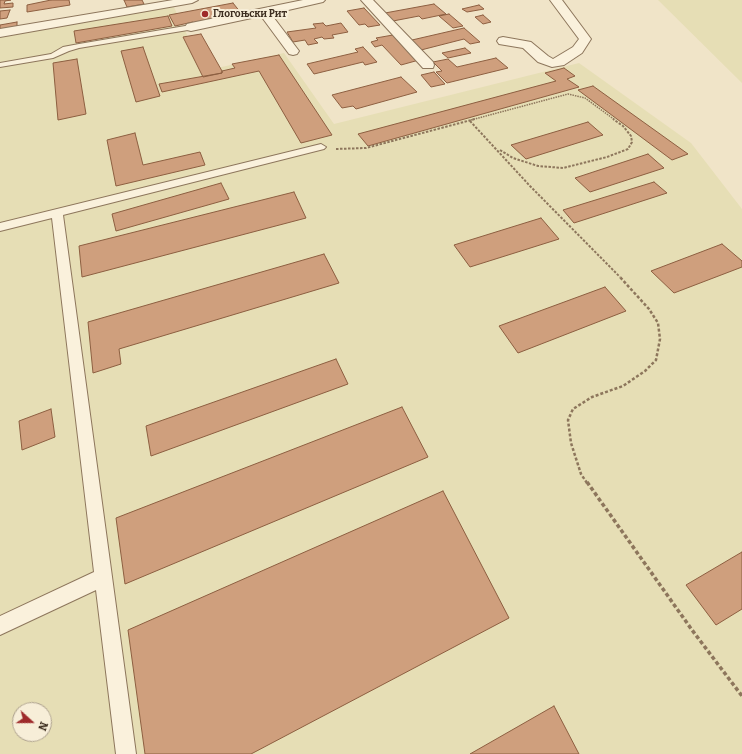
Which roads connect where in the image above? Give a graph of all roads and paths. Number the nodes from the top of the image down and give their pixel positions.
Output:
1 (106, 0) edge
2 (192, 0) edge
3 (319, 0) edge
4 (367, 0) edge
5 (556, 0) edge
6 (263, 11) junction
7 (110, 14) junction
8 (191, 27) joint
9 (0, 33) edge
10 (503, 41) dead end
11 (293, 52) dead end
12 (428, 64) dead end
13 (0, 65) edge
14 (470, 121) junction
15 (321, 147) joint
16 (497, 149) junction
17 (57, 213) junction
18 (0, 227) edge
19 (104, 577) junction
20 (0, 626) edge
21 (742, 696) edge
22 (126, 754) edge

1 - 7 street
2 - 7 street
3 - 6 street
4 - 12 street
5 - 10 street
6 - 8 street
6 - 11 street
7 - 9 street
8 - 13 lane
14 - 15 path
14 - 16 path
14 - 16 path
15 - 17 lane
16 - 21 path
17 - 18 lane
17 - 19 lane
19 - 20 lane
19 - 22 lane

